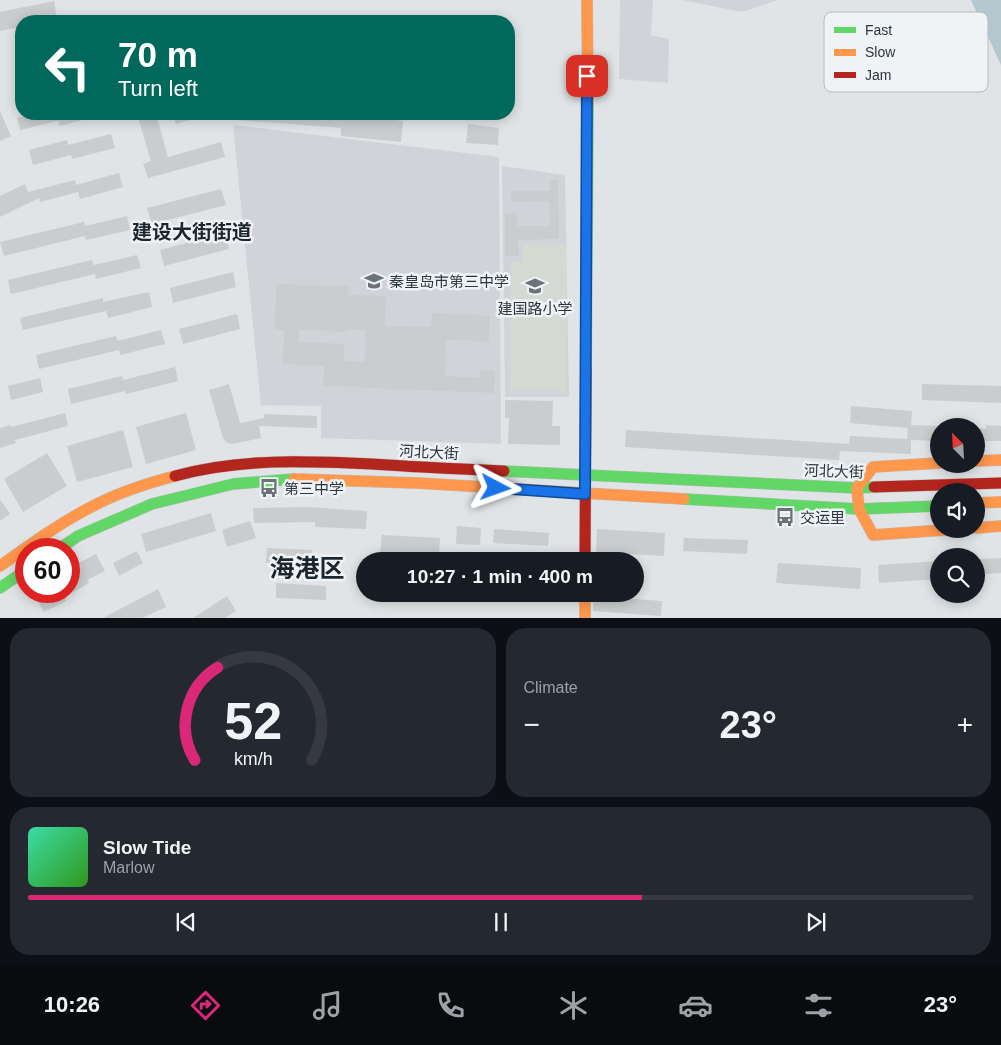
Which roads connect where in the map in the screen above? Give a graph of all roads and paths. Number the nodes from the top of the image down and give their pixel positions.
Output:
1 (587, 0) edge
2 (1001, 460) edge
3 (985, 461) edge
4 (930, 464) edge
5 (586, 475) junction
6 (1001, 483) edge
7 (857, 488) junction
8 (585, 494) junction
9 (1001, 502) edge
10 (985, 503) edge
11 (930, 506) edge
12 (859, 509) junction
13 (1001, 526) edge
14 (985, 527) edge
15 (930, 531) edge
16 (75, 538) edge
17 (585, 552) edge
18 (0, 566) edge
19 (15, 578) edge
20 (0, 588) edge
21 (585, 602) edge
22 (585, 618) edge

1 - 5 main road
2 - 3 main road
4 - 7 main road
5 - 7 main road, 河北大街
5 - 8 main road
5 - 18 main road, 河北大街
6 - 7 main road, 河北大街
7 - 12 main road
8 - 12 main road
8 - 16 main road
8 - 17 main road
9 - 10 main road
11 - 12 main road
12 - 15 main road
13 - 14 main road
19 - 20 main road
21 - 22 main road

